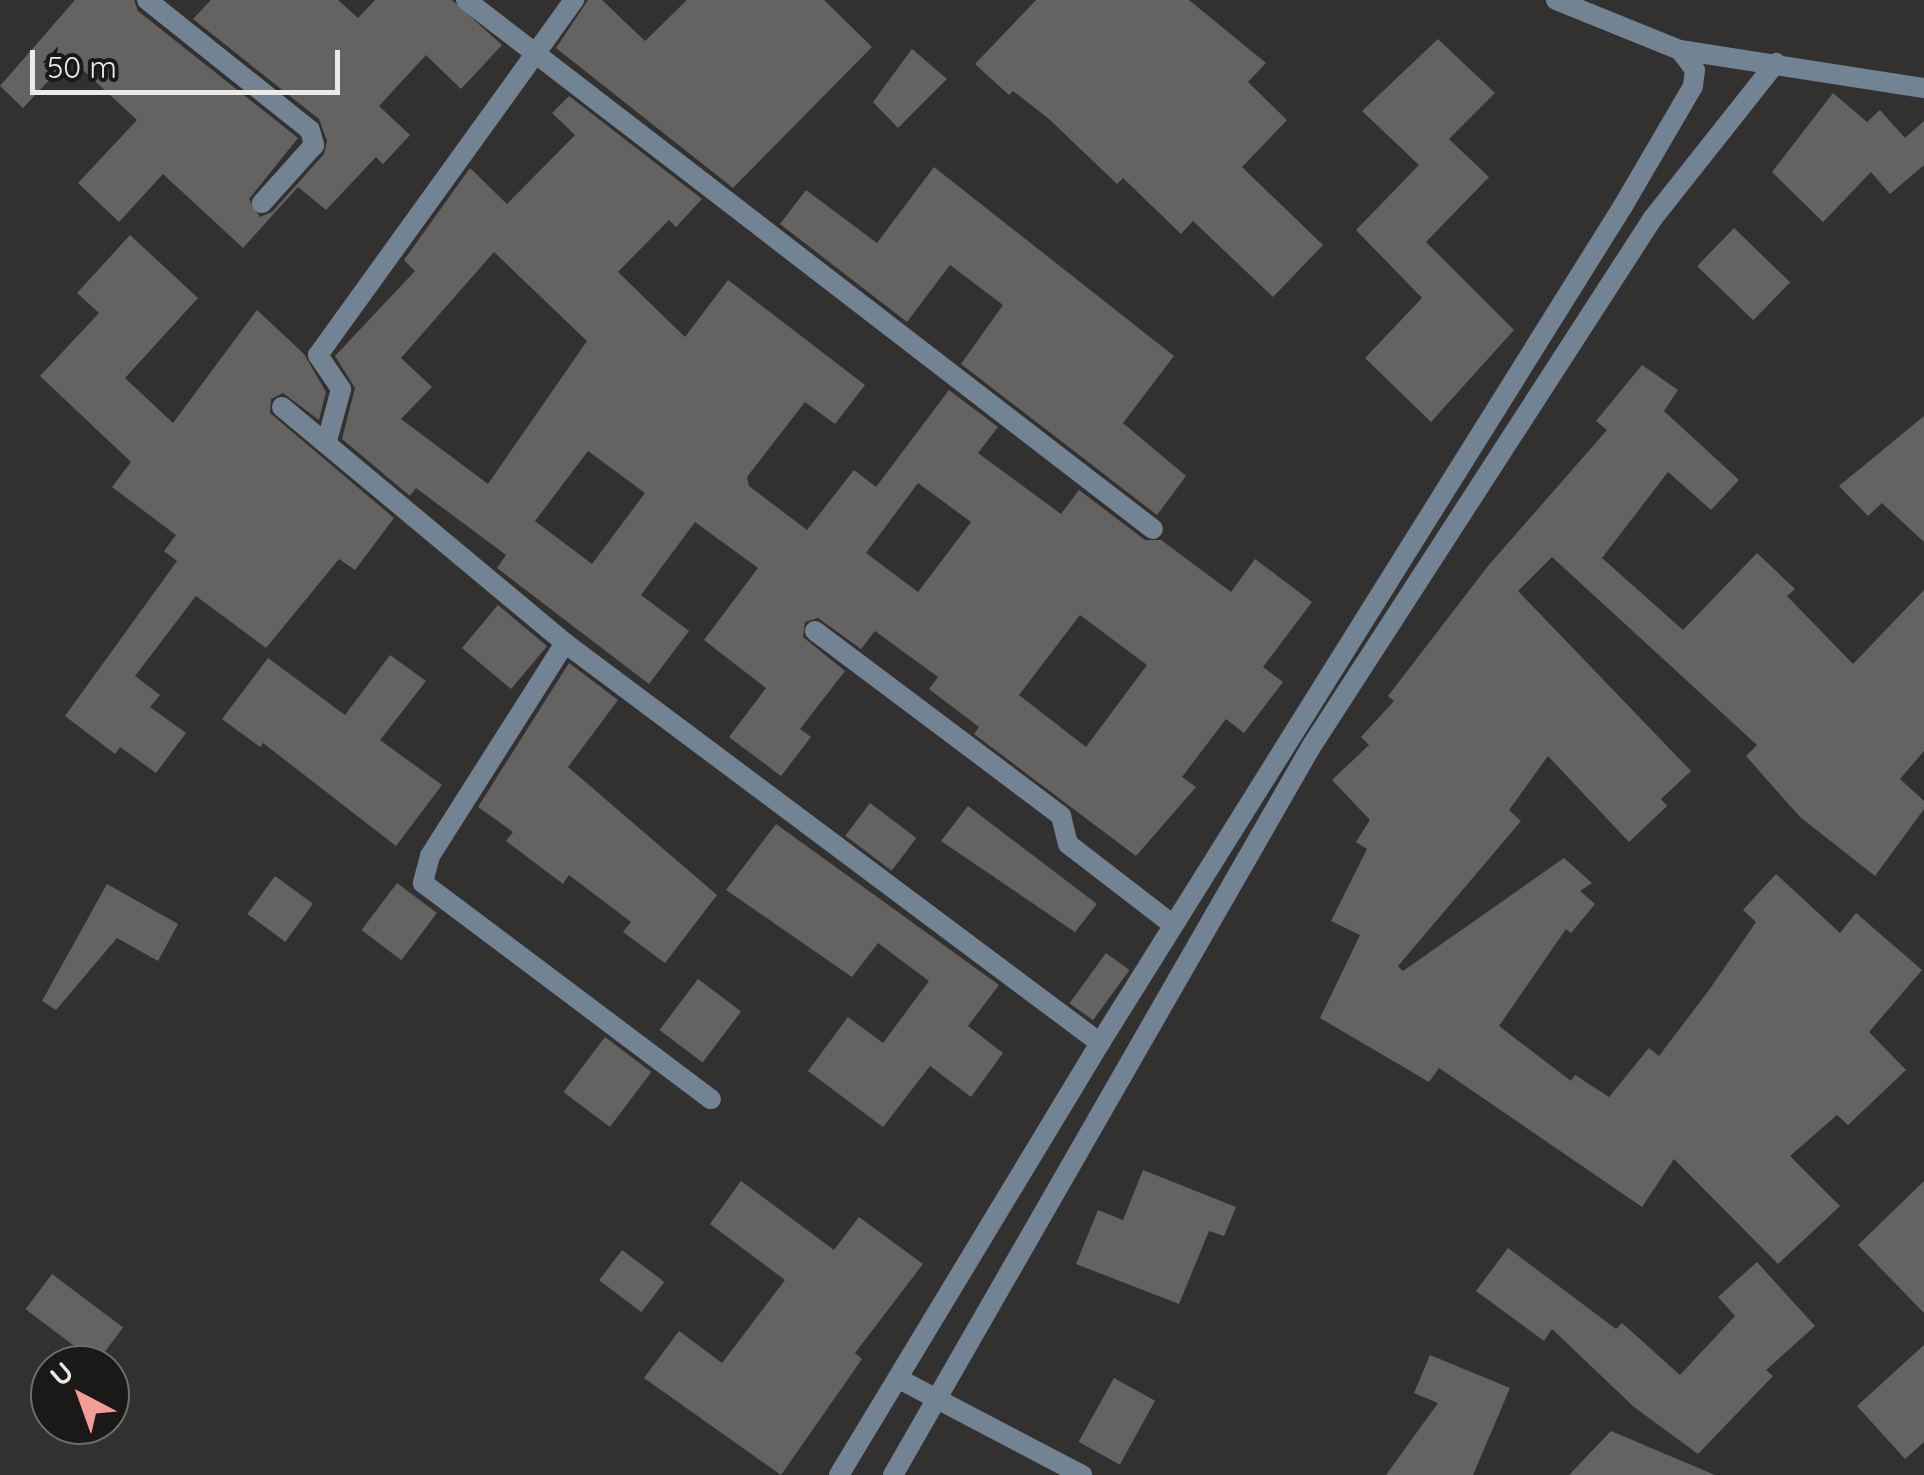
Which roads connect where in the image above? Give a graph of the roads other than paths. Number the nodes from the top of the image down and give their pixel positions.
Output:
1 (147, 0) edge
2 (466, 0) edge
3 (574, 0) edge
4 (1556, 0) edge
5 (534, 50) junction
6 (1680, 50) junction
7 (1766, 63) junction
8 (1924, 88) edge
9 (262, 203) dead end
10 (1624, 207) junction
11 (1651, 218) junction
12 (282, 407) dead end
13 (327, 440) junction
14 (1154, 529) dead end
15 (815, 631) dead end
16 (566, 643) junction
17 (1173, 925) junction
18 (1100, 1042) junction
19 (711, 1099) dead end
20 (905, 1382) junction
21 (936, 1400) junction
22 (838, 1475) edge
23 (893, 1475) edge
24 (1082, 1475) edge

1 - 9 street
2 - 5 street
3 - 5 street
4 - 6 street
5 - 13 street
5 - 14 street
6 - 7 street
6 - 10 street
7 - 8 street
7 - 11 street
10 - 11 street
10 - 17 street
11 - 21 street
12 - 13 street
13 - 16 street
15 - 17 street
16 - 18 street
16 - 19 street
17 - 18 street
18 - 20 street
20 - 21 street
20 - 22 street
21 - 23 street
21 - 24 street

